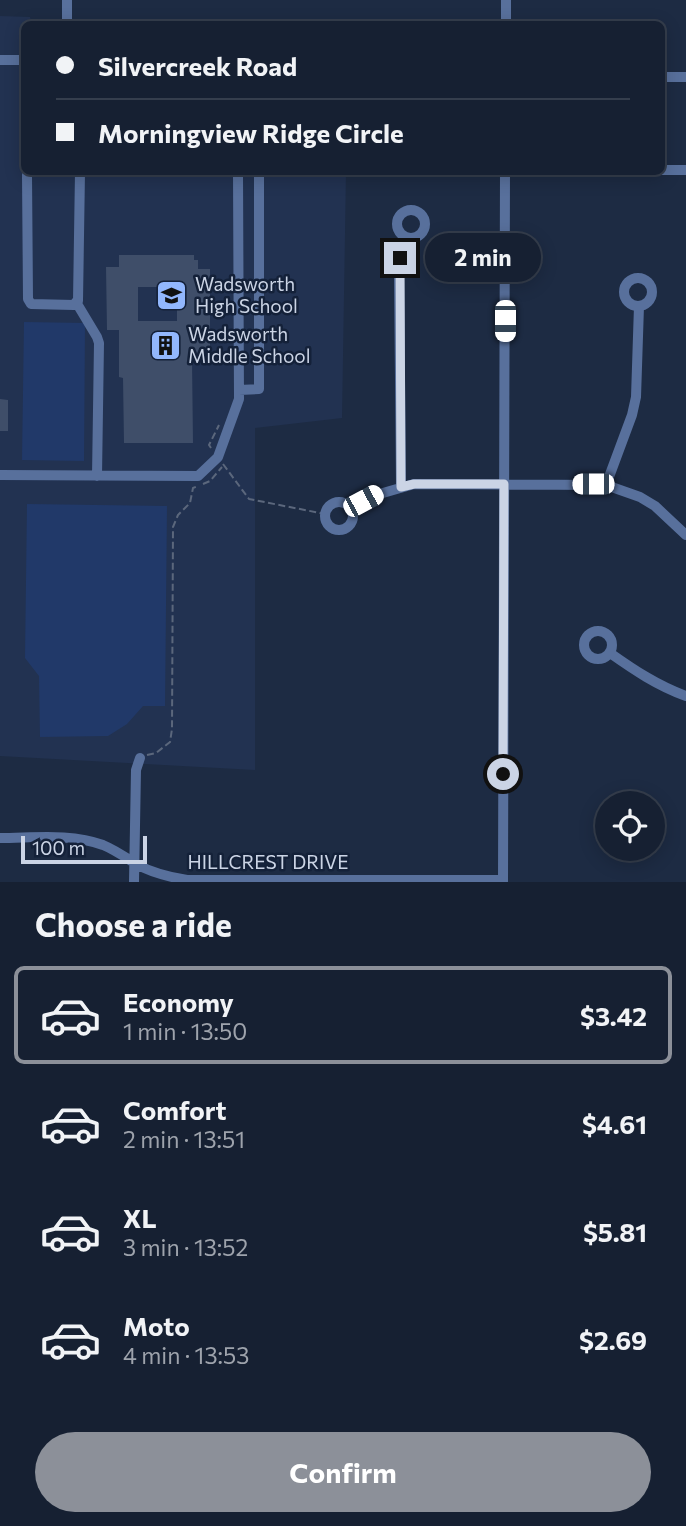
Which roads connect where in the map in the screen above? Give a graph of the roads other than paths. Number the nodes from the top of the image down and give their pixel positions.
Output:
1 (67, 0) edge
2 (506, 0) edge
3 (67, 21) edge
4 (506, 21) edge
5 (0, 61) edge
6 (21, 61) edge
7 (686, 76) edge
8 (665, 77) edge
9 (665, 170) edge
10 (686, 170) edge
11 (28, 175) edge
12 (80, 175) edge
13 (238, 175) edge
14 (259, 175) edge
15 (505, 175) edge
16 (406, 237) dead end
17 (76, 303) junction
18 (639, 306) dead end
19 (239, 390) junction
20 (0, 475) edge
21 (97, 476) junction
22 (504, 484) junction
23 (606, 485) junction
24 (401, 487) junction
25 (351, 508) dead end
26 (686, 535) edge
27 (610, 653) dead end
28 (686, 696) edge
29 (140, 758) road end
30 (0, 838) edge
31 (134, 863) junction
32 (298, 881) edge
33 (503, 881) edge
34 (134, 882) edge

1 - 3 street
2 - 4 street
5 - 6 street
7 - 8 street
9 - 10 street
11 - 17 street
12 - 17 street
13 - 19 street
14 - 19 street
15 - 22 street
16 - 24 street
17 - 21 street
18 - 23 street
19 - 21 street
20 - 21 street
22 - 23 street
22 - 24 street
22 - 33 street
23 - 26 street
24 - 25 street
27 - 28 street
29 - 31 street
30 - 31 street, HILLCREST DRIVE
31 - 32 street, HILLCREST DRIVE
31 - 34 street
32 - 33 street, HILLCREST DRIVE

